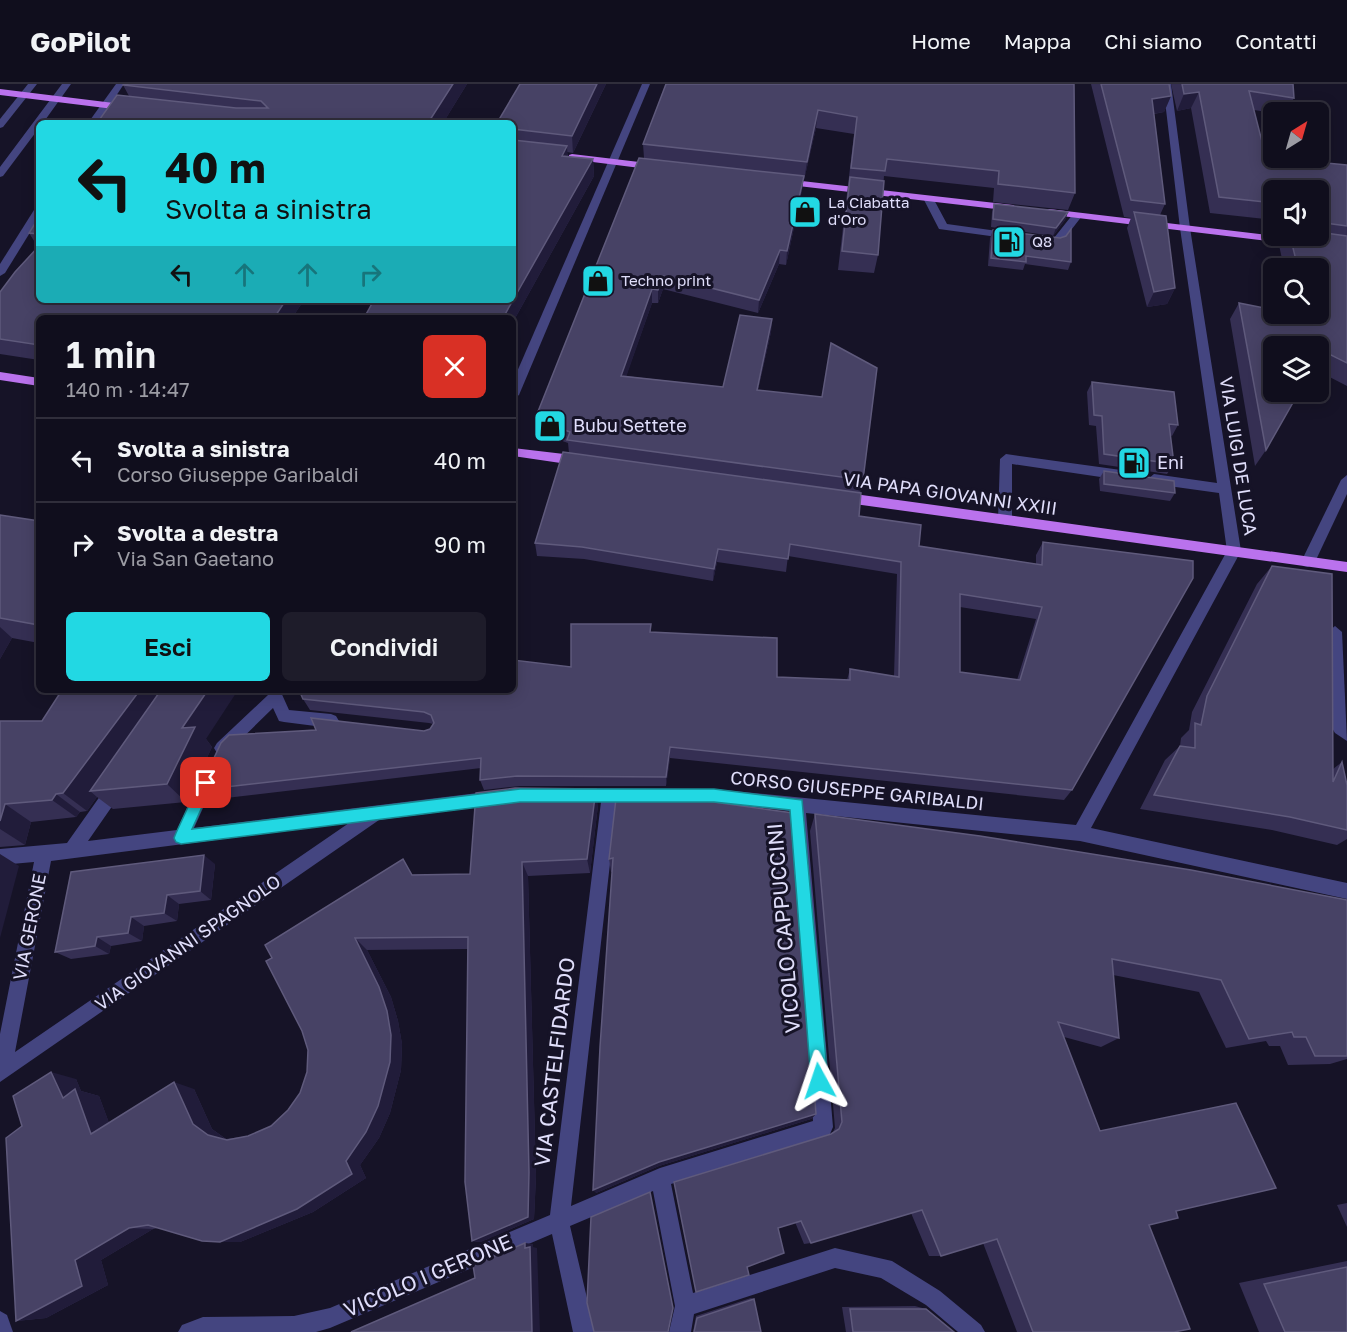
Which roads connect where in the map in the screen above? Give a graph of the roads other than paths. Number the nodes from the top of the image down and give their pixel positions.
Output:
1 (33, 84) edge
2 (67, 84) edge
3 (120, 84) edge
4 (646, 84) edge
5 (1167, 84) edge
6 (0, 92) edge
7 (24, 94) junction
8 (56, 98) junction
9 (105, 105) junction
10 (140, 109) edge
11 (40, 120) edge
12 (95, 120) edge
13 (0, 125) edge
14 (36, 125) edge
15 (557, 156) edge
16 (613, 162) junction
17 (671, 169) edge
18 (0, 174) edge
19 (776, 181) edge
20 (928, 198) junction
21 (1020, 209) edge
22 (1043, 212) edge
23 (36, 215) edge
24 (1077, 216) junction
25 (1185, 228) junction
26 (1263, 237) edge
27 (0, 273) edge
28 (0, 376) edge
29 (36, 382) edge
30 (516, 388) edge
31 (516, 452) edge
32 (595, 463) edge
33 (1347, 480) edge
34 (1225, 489) junction
35 (829, 495) edge
36 (1005, 520) junction
37 (1234, 551) junction
38 (1308, 562) junction
39 (1347, 567) edge
40 (1335, 633) edge
41 (275, 693) edge
42 (351, 723) edge
43 (1347, 734) edge
44 (124, 775) edge
45 (565, 795) edge
46 (610, 795) junction
47 (509, 796) edge
48 (797, 804) junction
49 (376, 814) junction
50 (1080, 833) junction
51 (181, 838) junction
52 (71, 851) junction
53 (44, 854) junction
54 (0, 857) edge
55 (1347, 891) edge
56 (1, 1072) edge
57 (660, 1178) junction
58 (559, 1221) junction
59 (685, 1306) junction
60 (0, 1322) edge
61 (2, 1332) edge
62 (189, 1332) edge
63 (584, 1332) edge
64 (680, 1332) edge
65 (974, 1332) edge

1 - 7 street
2 - 8 street
3 - 9 street
4 - 16 street
5 - 25 street, VIA LUIGI DE LUCA
6 - 7 main road
7 - 8 main road
7 - 13 street
8 - 9 main road
8 - 11 street
9 - 10 main road
9 - 12 street
14 - 18 street
15 - 16 main road
16 - 17 main road
16 - 30 street
19 - 20 main road
20 - 21 main road
20 - 24 street
22 - 24 main road
23 - 27 street
24 - 25 main road
25 - 26 main road
25 - 34 street, VIA LUIGI DE LUCA
28 - 29 main road
31 - 32 main road
33 - 38 street
34 - 36 street
34 - 37 street, VIA LUIGI DE LUCA
35 - 36 main road, VIA PAPA GIOVANNI XXIII
36 - 37 main road, VIA PAPA GIOVANNI XXIII
37 - 38 main road, VIA PAPA GIOVANNI XXIII
37 - 50 street, VIA LUIGI DE LUCA
38 - 39 main road, VIA PAPA GIOVANNI XXIII
40 - 43 street
41 - 42 street
41 - 51 street
44 - 52 street
45 - 46 street, CORSO GIUSEPPE GARIBALDI
46 - 48 street, CORSO GIUSEPPE GARIBALDI
46 - 58 street, VIA CASTELFIDARDO
47 - 49 street
48 - 50 street, CORSO GIUSEPPE GARIBALDI
48 - 57 street, VICOLO CAPPUCCINI
49 - 51 street
49 - 56 street, VIA GIOVANNI SPAGNOLO
50 - 55 street, CORSO GIUSEPPE GARIBALDI
51 - 52 street
52 - 53 street
53 - 54 street
53 - 56 street, VIA GERONE
57 - 58 street, VICOLO CAPPUCCINI
57 - 59 street
58 - 62 street, VICOLO I GERONE
58 - 63 street, VIA CASTELFIDARDO
59 - 64 street
59 - 65 street
60 - 61 street

